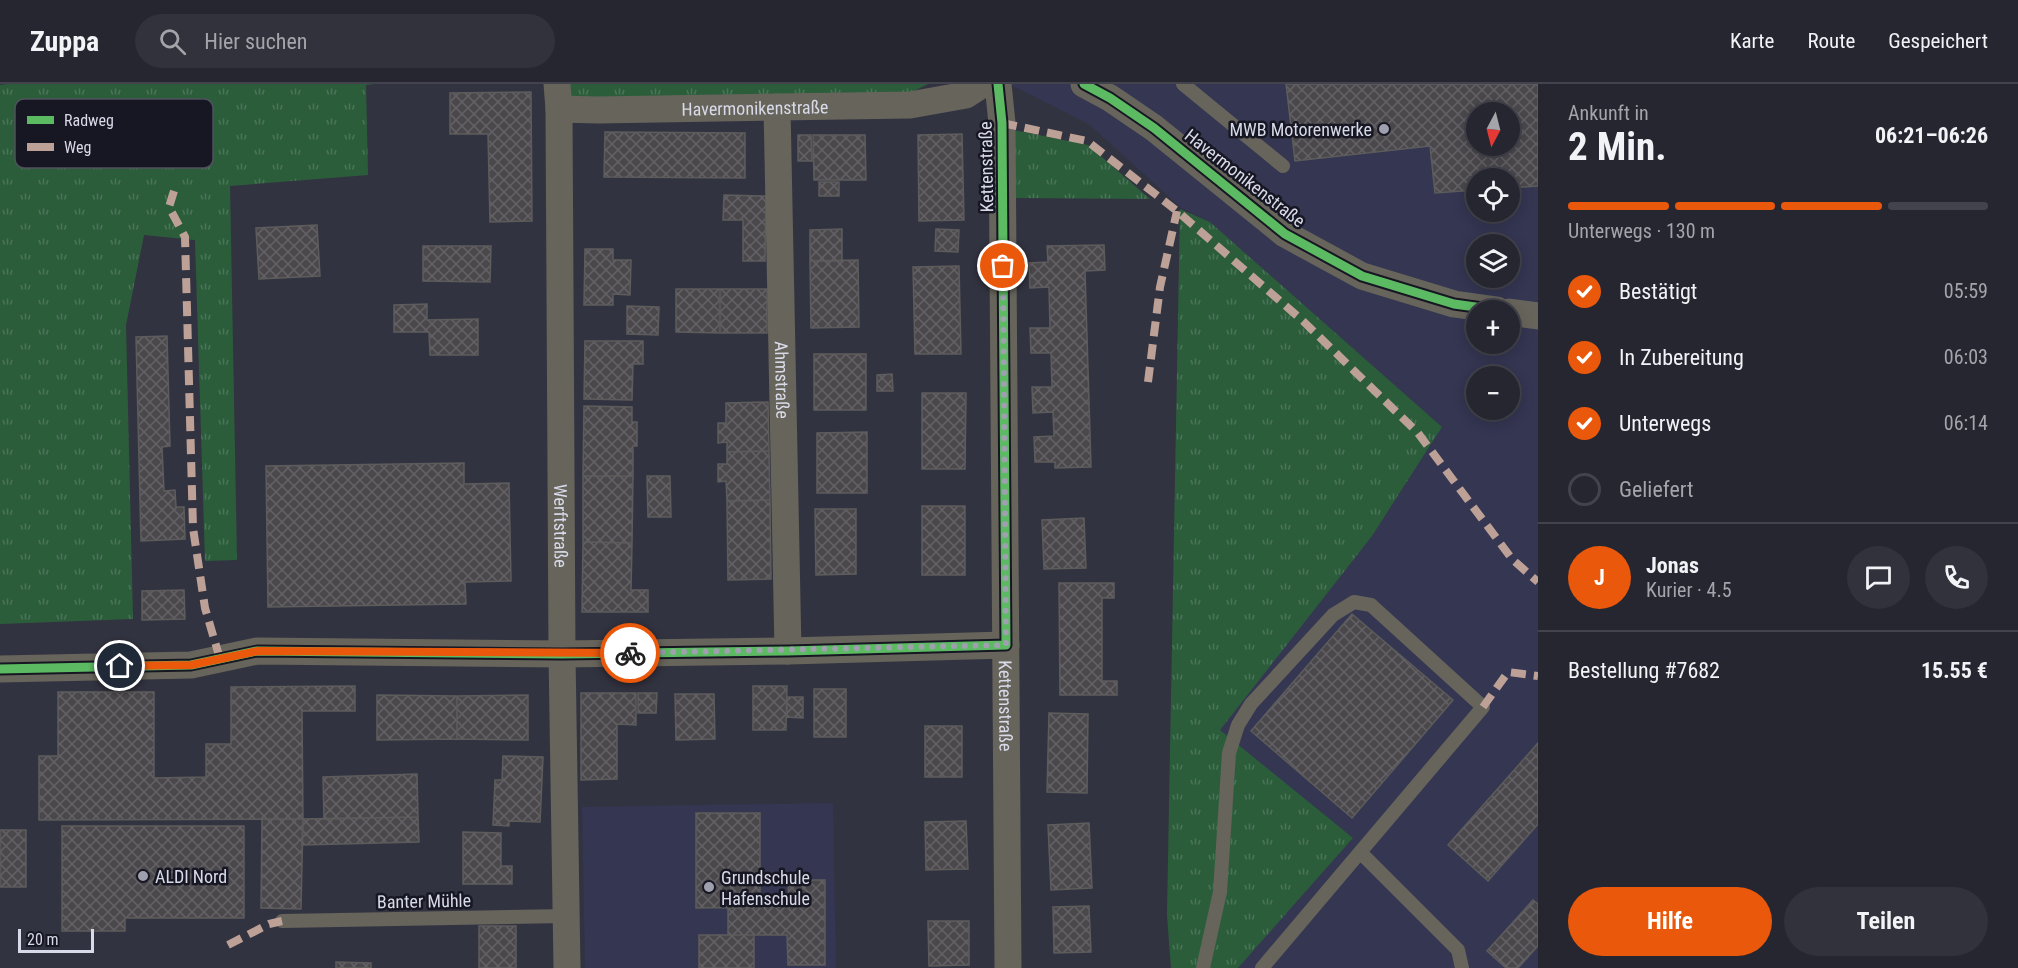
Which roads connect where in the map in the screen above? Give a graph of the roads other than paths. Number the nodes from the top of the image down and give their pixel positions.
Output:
1 (983, 84) edge
2 (999, 84) edge
3 (1084, 84) edge
4 (1183, 84) edge
5 (558, 96) edge
6 (777, 107) junction
7 (1282, 165) dead end
8 (1466, 306) edge
9 (1520, 314) edge
10 (1538, 316) edge
11 (1006, 645) junction
12 (788, 651) junction
13 (562, 654) junction
14 (0, 669) edge
15 (1360, 854) junction
16 (567, 916) junction
17 (282, 921) dead end
18 (567, 968) edge
19 (1008, 968) edge
20 (1203, 968) edge
21 (1262, 968) edge
22 (1462, 968) edge

1 - 6 street, Havermonikenstraße
2 - 11 street, Kettenstraße
3 - 8 street, Havermonikenstraße
4 - 7 lane
5 - 6 street, Havermonikenstraße
5 - 13 street, Werftstraße
6 - 12 street, Ahmstraße
9 - 10 street
11 - 12 street
11 - 19 street, Kettenstraße
12 - 13 street
13 - 14 street
13 - 16 street, Werftstraße
15 - 20 lane
15 - 21 lane
15 - 22 lane
16 - 17 lane, Banter Mühle
16 - 18 street, Werftstraße

